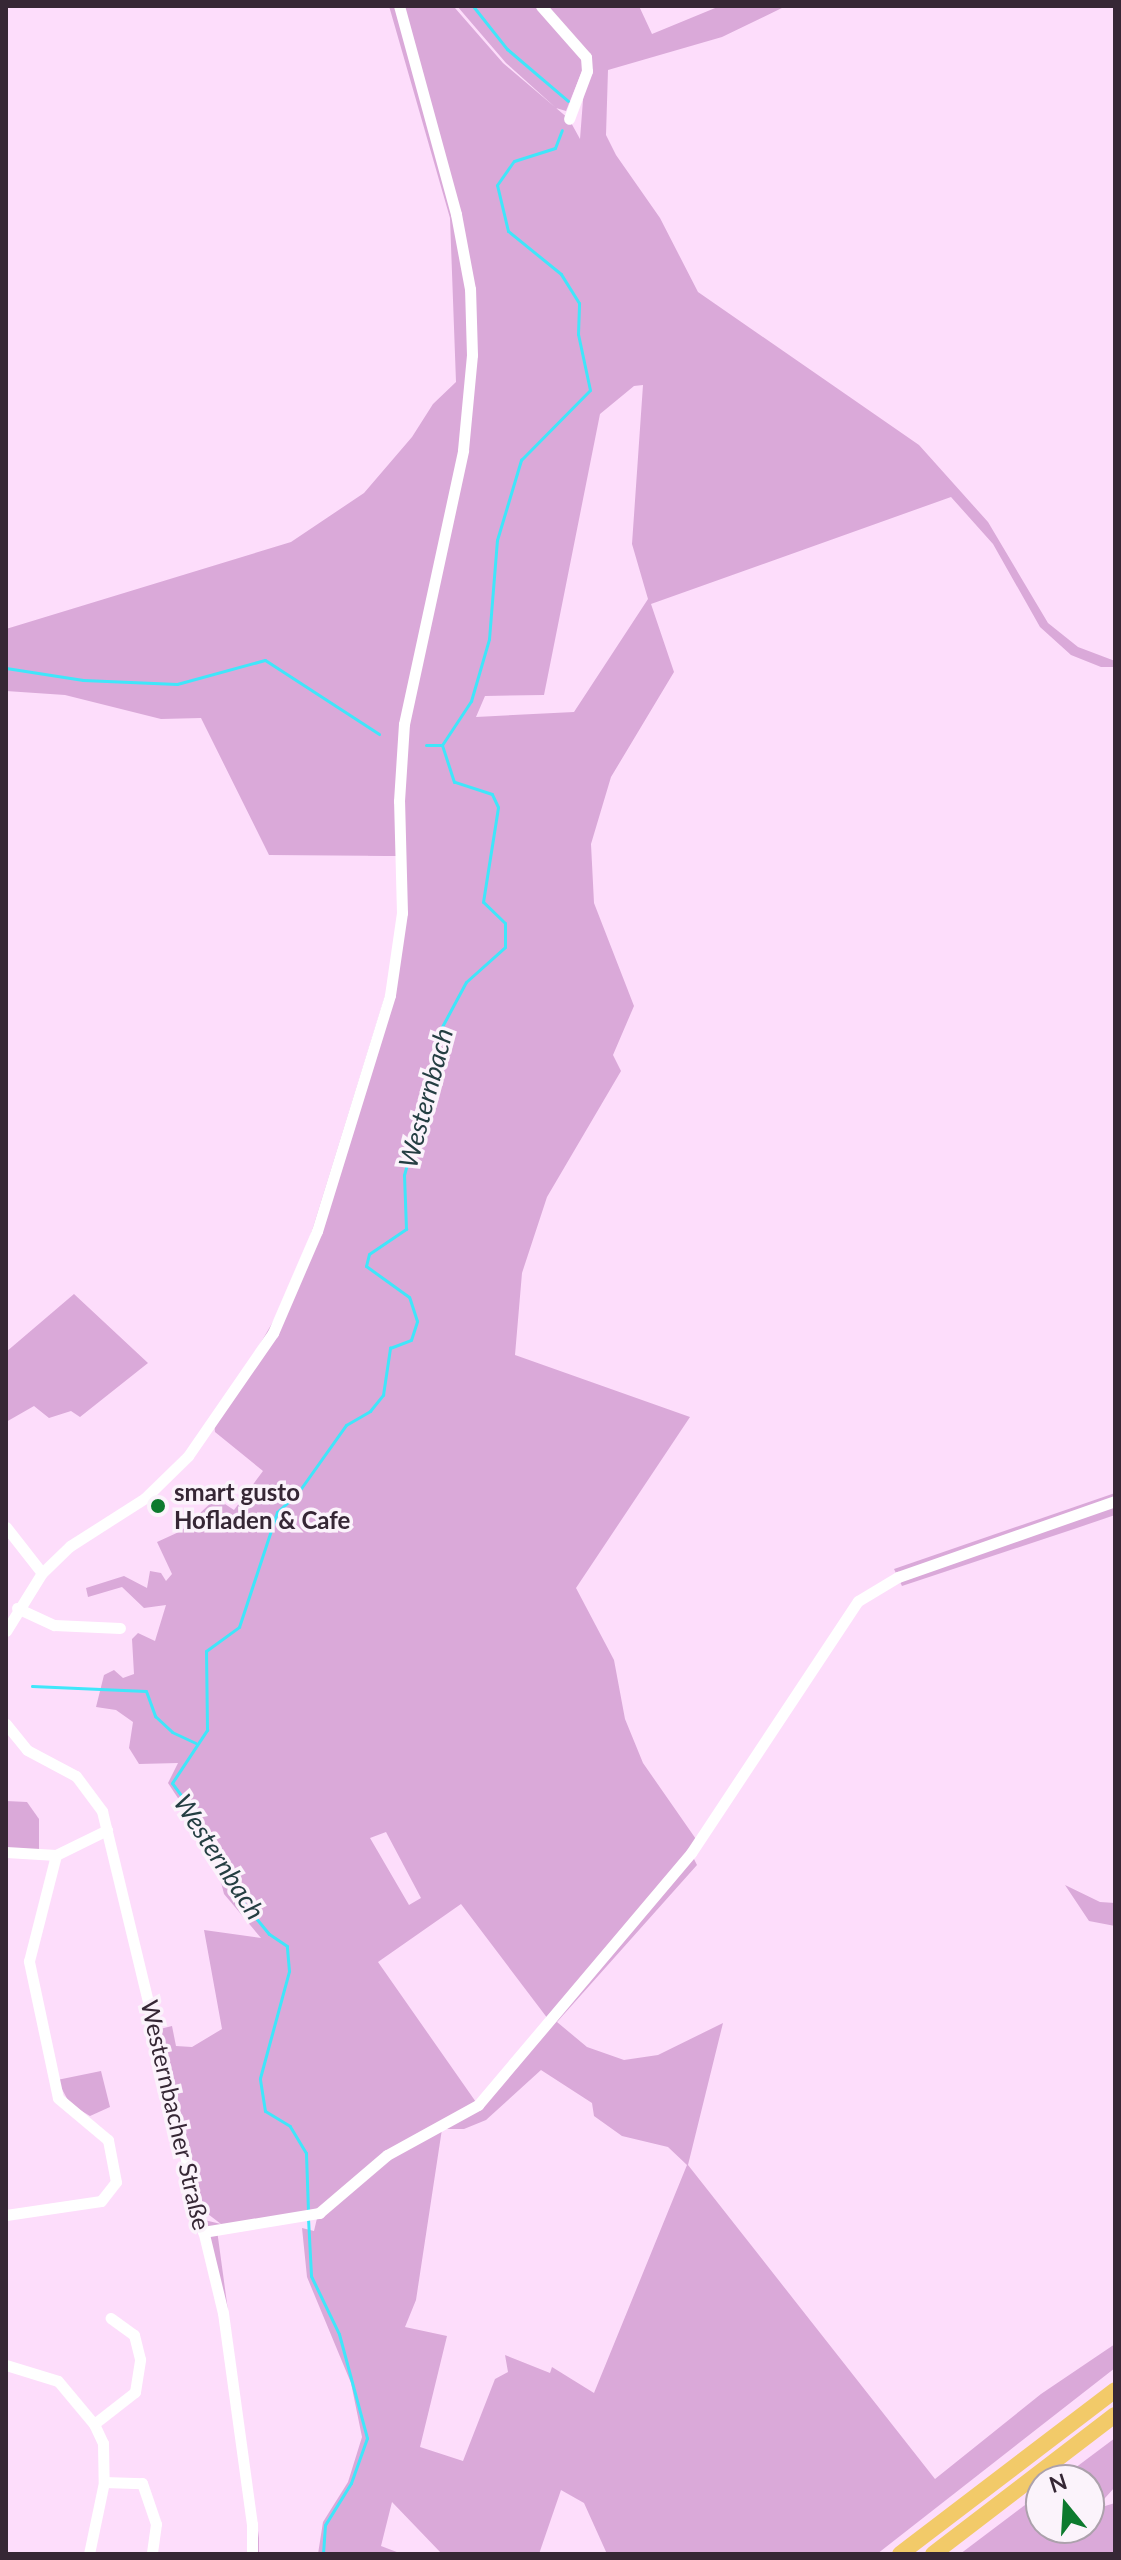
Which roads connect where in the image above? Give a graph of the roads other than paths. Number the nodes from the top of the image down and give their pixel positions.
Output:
1 (399, 6) edge
2 (541, 6) edge
3 (569, 119) dead end
4 (1115, 1501) edge
5 (7, 1529) edge
6 (42, 1573) junction
7 (17, 1608) junction
8 (120, 1628) dead end
9 (6, 1631) edge
10 (6, 1724) edge
11 (11, 1742) edge
12 (107, 1830) junction
13 (6, 1852) edge
14 (56, 1855) junction
15 (6, 2215) edge
16 (203, 2232) junction
17 (111, 2318) dead end
18 (6, 2365) edge
19 (1115, 2390) edge
20 (1115, 2415) edge
21 (94, 2424) junction
22 (104, 2482) junction
23 (89, 2554) edge
24 (152, 2554) edge
25 (252, 2554) edge
26 (900, 2554) edge
27 (933, 2554) edge

1 - 6 street
2 - 3 street
4 - 16 street
5 - 6 street
6 - 7 street
7 - 8 street
7 - 9 street
10 - 11 street, Westernbacher Straße
11 - 12 street, Westernbacher Straße
12 - 14 street
12 - 16 street, Westernbacher Straße
13 - 14 street
14 - 15 street
16 - 25 street, Westernbacher Straße
17 - 21 street
18 - 21 street
19 - 26 highway
20 - 27 highway
21 - 22 street
22 - 23 street
22 - 24 street

